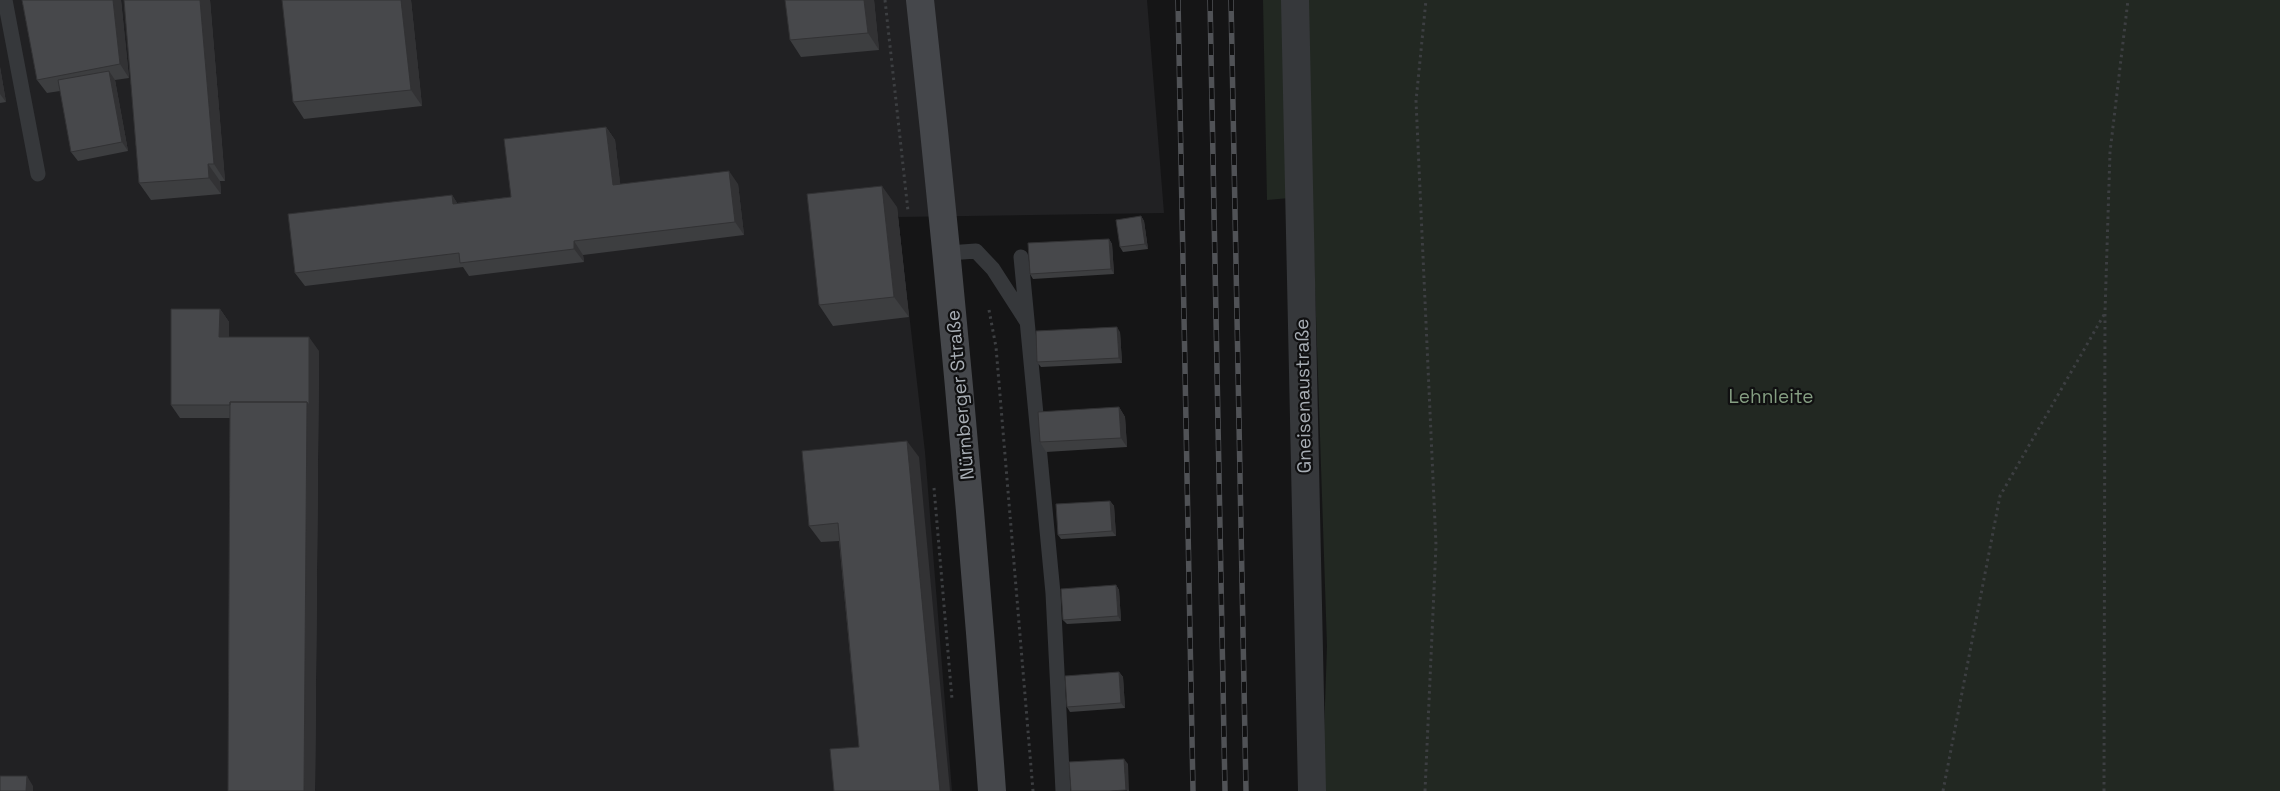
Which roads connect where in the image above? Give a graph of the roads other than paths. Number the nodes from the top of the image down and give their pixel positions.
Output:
1 (5, 0) edge
2 (920, 0) edge
3 (1295, 0) edge
4 (38, 174) dead end
5 (948, 253) junction
6 (1021, 257) dead end
7 (1029, 326) junction
8 (992, 791) edge
9 (1062, 791) edge
10 (1312, 791) edge

1 - 4 lane
2 - 5 street, Nürnberger Straße
3 - 10 street, Gneisenaustraße
5 - 7 lane
5 - 8 street, Nürnberger Straße
6 - 7 lane
7 - 9 lane

